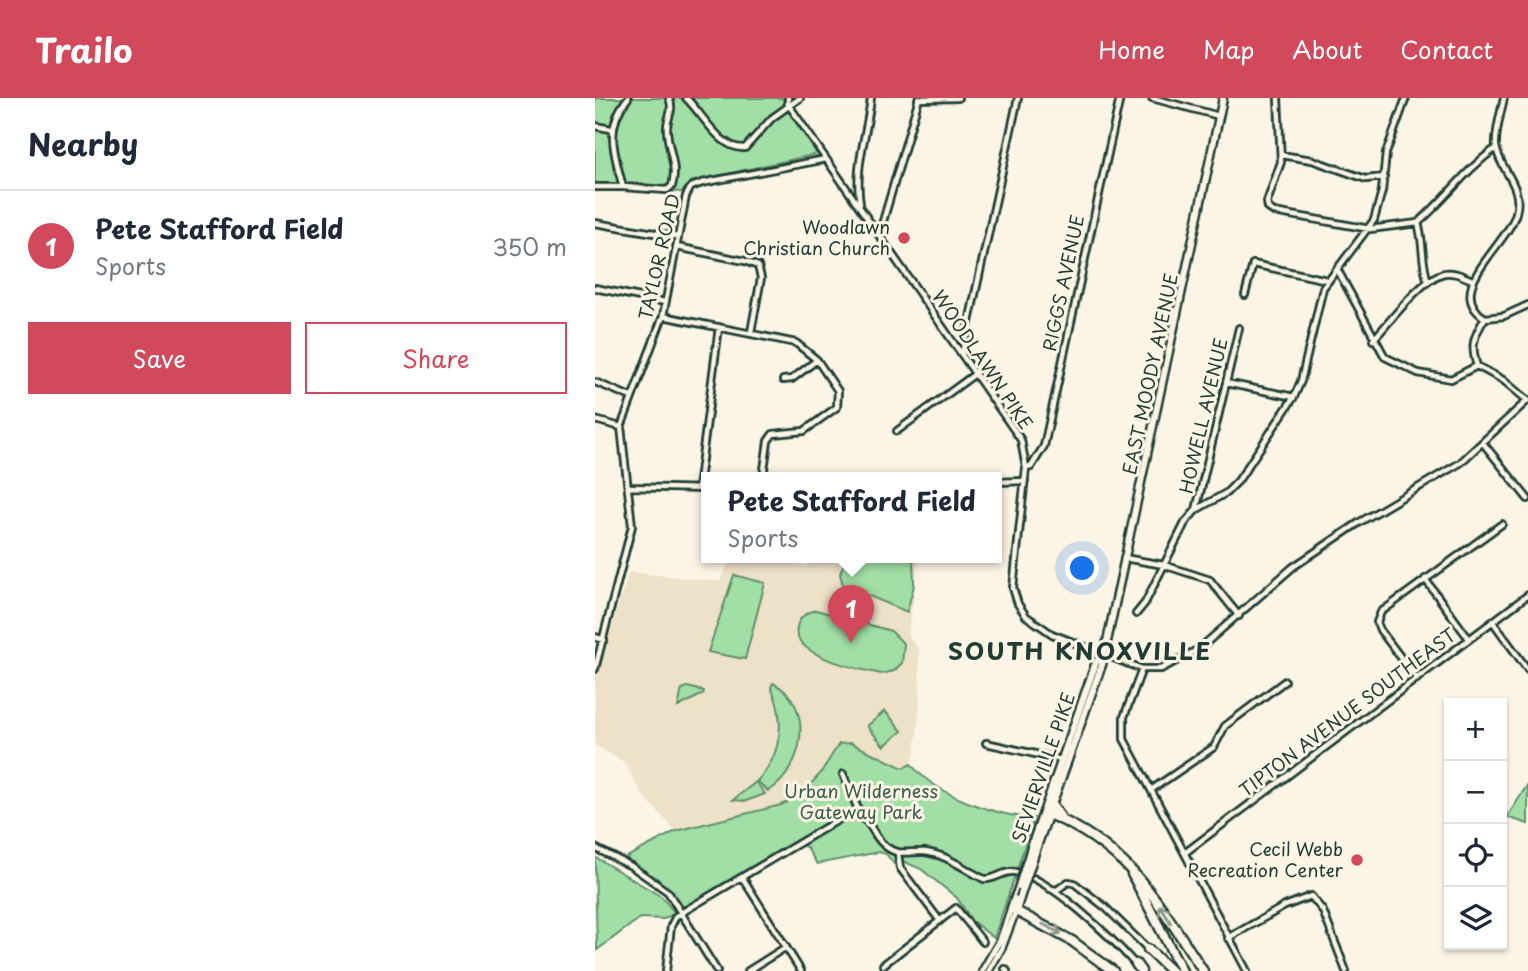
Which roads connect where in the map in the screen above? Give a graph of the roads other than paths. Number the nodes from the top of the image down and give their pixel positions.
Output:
1 (628, 98) edge
2 (669, 98) edge
3 (686, 98) edge
4 (800, 98) edge
5 (871, 98) edge
6 (958, 98) edge
7 (1018, 98) edge
8 (1120, 98) edge
9 (1152, 98) edge
10 (1223, 98) edge
11 (1277, 98) edge
12 (1406, 98) edge
13 (1504, 98) edge
14 (919, 99) edge
15 (788, 101) edge
16 (1219, 116) junction
17 (595, 126) edge
18 (612, 129) junction
19 (1496, 148) junction
20 (1281, 155) junction
21 (826, 159) junction
22 (1384, 177) junction
23 (595, 187) edge
24 (623, 187) junction
25 (861, 209) junction
26 (595, 223) edge
27 (1418, 223) junction
28 (1370, 229) junction
29 (879, 235) junction
30 (678, 237) junction
31 (677, 247) junction
32 (1337, 268) junction
33 (1327, 280) junction
34 (1472, 280) junction
35 (1428, 282) junction
36 (595, 288) edge
37 (1245, 295) dead end
38 (665, 302) junction
39 (1528, 305) edge
40 (663, 316) junction
41 (1485, 317) junction
42 (719, 327) junction
43 (1239, 328) dead end
44 (751, 331) junction
45 (1373, 340) junction
46 (962, 354) junction
47 (817, 360) junction
48 (1477, 366) junction
49 (975, 374) junction
50 (783, 380) dead end
51 (595, 382) edge
52 (1226, 383) junction
53 (631, 397) junction
54 (1294, 397) junction
55 (1528, 400) edge
56 (595, 420) edge
57 (621, 427) junction
58 (897, 431) dead end
59 (1483, 443) junction
60 (1026, 468) junction
61 (763, 472) edge
62 (1025, 481) junction
63 (1002, 482) edge
64 (630, 487) junction
65 (698, 489) joint
66 (1528, 499) edge
67 (1196, 510) junction
68 (1502, 524) dead end
69 (1124, 558) junction
70 (1164, 565) junction
71 (1425, 579) junction
72 (1528, 595) edge
73 (1136, 614) dead end
74 (1239, 616) junction
75 (1493, 622) junction
76 (595, 638) edge
77 (1469, 639) junction
78 (604, 640) junction
79 (1103, 654) junction
80 (595, 669) edge
81 (1142, 669) junction
82 (1528, 670) edge
83 (1417, 678) junction
84 (1285, 681) dead end
85 (986, 743) dead end
86 (1063, 761) junction
87 (843, 774) dead end
88 (1151, 790) junction
89 (1051, 803) junction
90 (1045, 813) junction
91 (853, 815) junction
92 (1069, 823) junction
93 (1035, 843) junction
94 (595, 848) edge
95 (1186, 852) junction
96 (898, 854) junction
97 (1117, 856) junction
98 (742, 877) junction
99 (1060, 888) junction
100 (1049, 889) junction
101 (1062, 898) junction
102 (1014, 909) junction
103 (683, 913) junction
104 (940, 921) junction
105 (1228, 938) junction
106 (983, 942) dead end
107 (786, 947) junction
108 (1148, 949) joint
109 (883, 965) dead end
110 (1138, 968) edge
111 (666, 971) edge
112 (717, 971) edge
113 (748, 971) edge
114 (801, 971) edge
115 (982, 971) edge
116 (989, 971) edge
117 (1113, 971) edge
118 (1171, 971) edge
119 (1182, 971) edge
120 (1203, 971) edge
121 (1247, 971) edge
122 (1346, 971) edge

1 - 18 street
2 - 24 street
3 - 15 street
4 - 15 street
5 - 25 street
6 - 14 street
7 - 46 street
8 - 60 street, RIGGS AVENUE
9 - 16 street
10 - 16 main road, EAST MOODY AVENUE
11 - 20 street
12 - 22 street
13 - 19 street
14 - 29 street
15 - 21 street, WOODLAWN PIKE
16 - 69 main road, EAST MOODY AVENUE
17 - 18 street
18 - 24 street
19 - 27 street
19 - 34 street
20 - 22 street
20 - 28 street
21 - 25 street, WOODLAWN PIKE
21 - 30 street, TAYLOR ROAD
22 - 28 street
23 - 24 street
25 - 29 street, WOODLAWN PIKE
26 - 30 street
27 - 28 street
27 - 35 street
28 - 32 street
29 - 46 street, WOODLAWN PIKE
30 - 31 street, TAYLOR ROAD
31 - 38 street, TAYLOR ROAD
31 - 44 street
32 - 33 street
32 - 45 street
33 - 37 street
33 - 54 street
34 - 35 street
34 - 41 street
35 - 45 street
36 - 38 street
38 - 40 street, TAYLOR ROAD
39 - 41 street
40 - 42 street
40 - 53 street, TAYLOR ROAD
41 - 48 street
42 - 44 street
42 - 65 street
43 - 52 street, HOWELL AVENUE
44 - 47 street
45 - 48 street
46 - 49 street, WOODLAWN PIKE
47 - 50 street
47 - 61 street
48 - 55 street
49 - 58 street
49 - 60 street, WOODLAWN PIKE
51 - 53 street
52 - 54 street
52 - 67 street, HOWELL AVENUE
53 - 57 street, TAYLOR ROAD
54 - 67 street
55 - 59 street
56 - 57 street
57 - 64 street, TAYLOR ROAD
59 - 66 street
59 - 74 street
60 - 62 street, WOODLAWN PIKE
62 - 63 street
62 - 79 street, WOODLAWN PIKE
64 - 65 street
64 - 78 street, TAYLOR ROAD
67 - 70 street
68 - 71 street
69 - 70 street
69 - 79 main road, EAST MOODY AVENUE
70 - 73 street
70 - 74 street
71 - 77 street
71 - 83 street
72 - 75 street, TIPTON AVENUE SOUTHEAST
74 - 81 street
75 - 77 street, TIPTON AVENUE SOUTHEAST
75 - 82 street
76 - 78 street
77 - 83 street, TIPTON AVENUE SOUTHEAST
78 - 80 street, TAYLOR ROAD
79 - 81 street, WOODLAWN PIKE
79 - 86 main road, SEVIERVILLE PIKE
81 - 88 street
83 - 95 street, TIPTON AVENUE SOUTHEAST
84 - 88 street
85 - 86 street
86 - 89 main road, SEVIERVILLE PIKE
86 - 90 main road, SEVIERVILLE PIKE
87 - 91 street
88 - 95 street
89 - 90 main road, SEVIERVILLE PIKE
89 - 92 highway
90 - 92 highway
90 - 93 main road, SEVIERVILLE PIKE
91 - 96 street
91 - 98 street
92 - 97 highway
93 - 102 main road, SEVIERVILLE PIKE, bridge
93 - 102 main road, SEVIERVILLE PIKE, bridge
94 - 103 street
95 - 105 street
96 - 100 street
96 - 104 street
97 - 119 highway
120 -> 97 highway
98 - 103 street
98 - 107 street
99 - 100 street
99 - 101 street
99 - 108 street
100 - 101 street
101 - 110 street
102 - 115 street, SEVIERVILLE PIKE
102 - 116 street, SEVIERVILLE PIKE
102 -> 117 highway
103 - 111 street
103 - 112 street
104 - 106 street
104 - 109 street
105 - 121 street
105 - 122 street
107 - 113 street
107 - 114 street
108 - 118 highway

